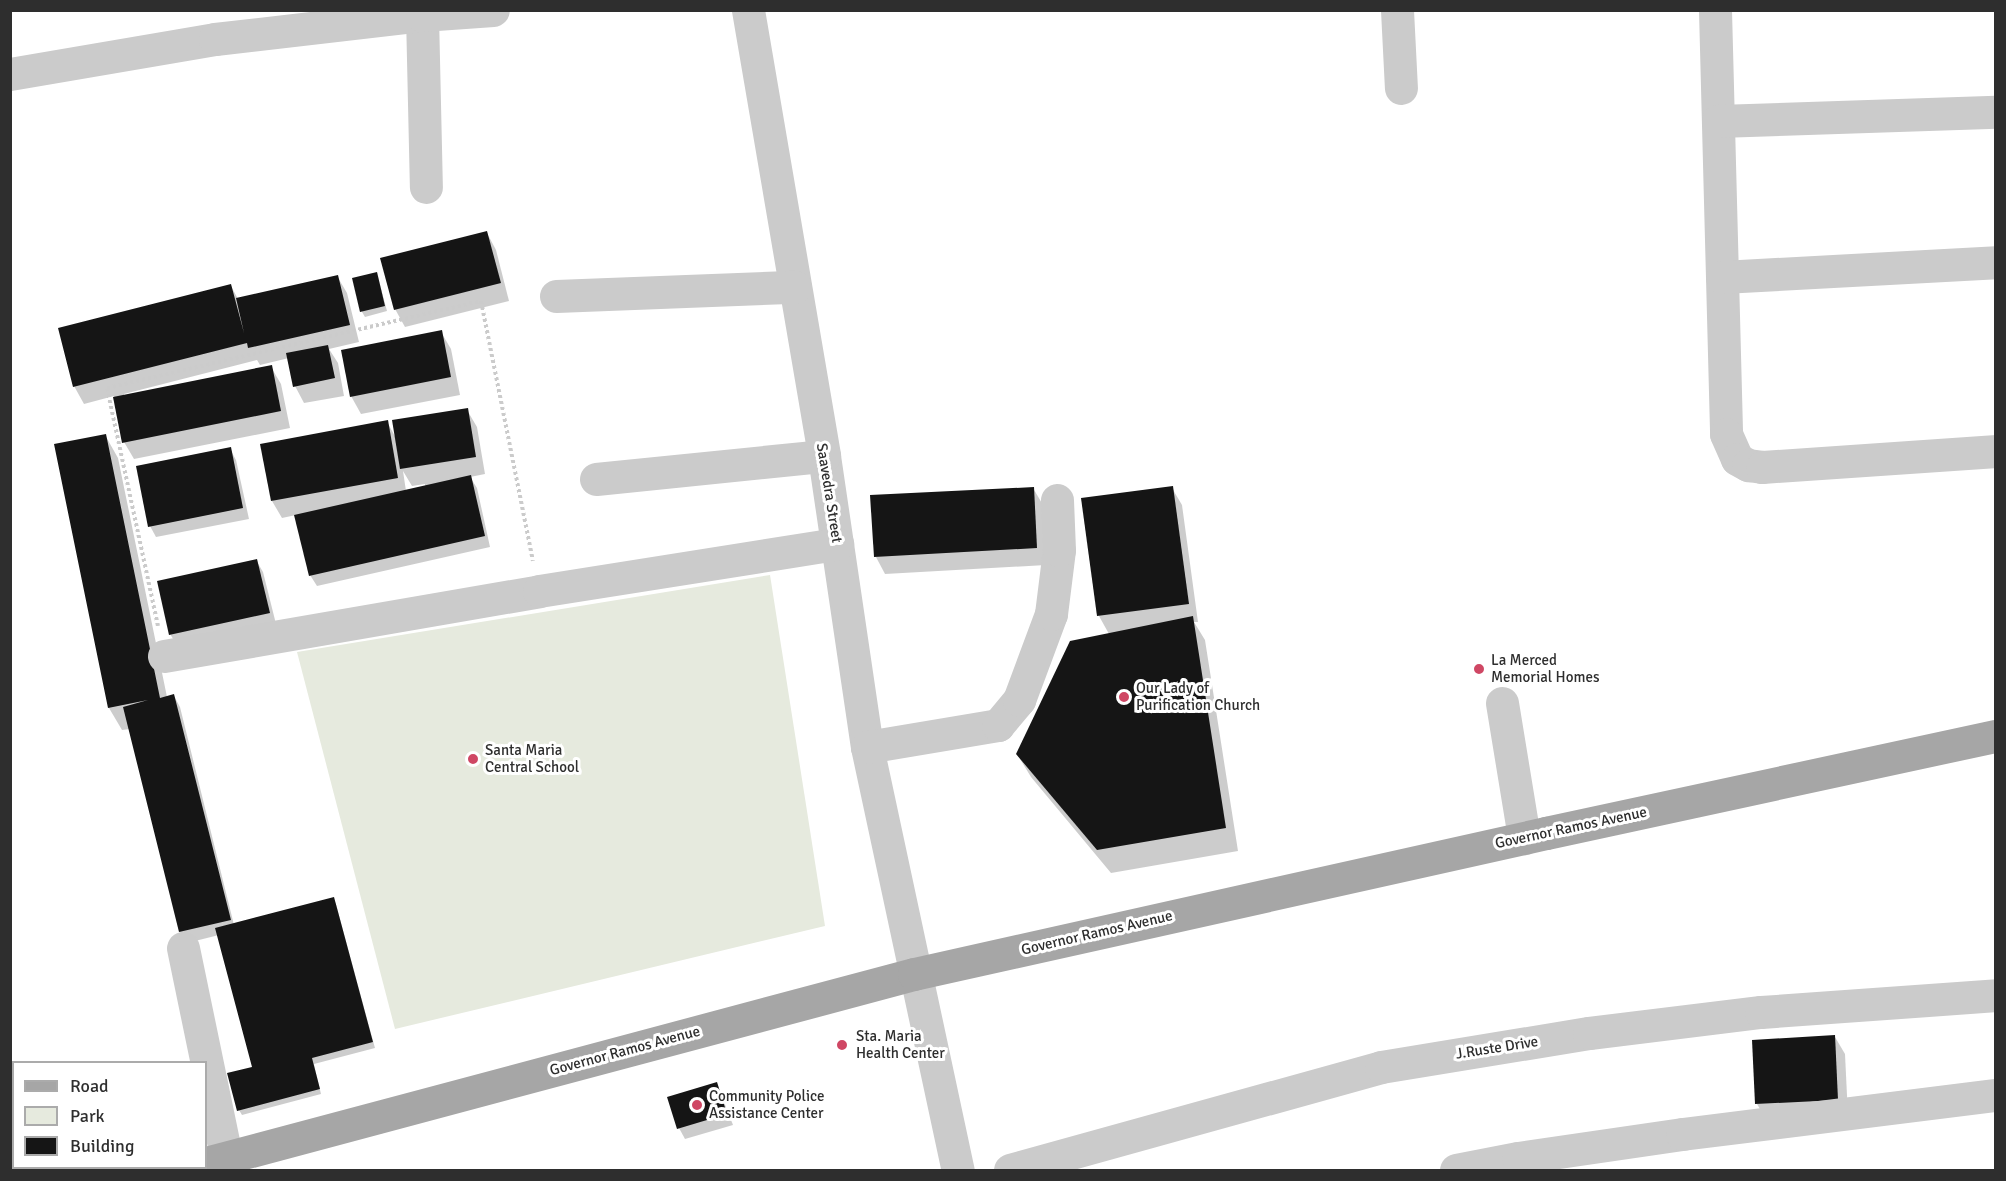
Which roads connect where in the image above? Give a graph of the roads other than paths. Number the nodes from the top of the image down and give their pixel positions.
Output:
1 (493, 10) edge
2 (748, 10) edge
3 (1397, 10) edge
4 (1714, 10) edge
5 (422, 15) junction
6 (10, 74) edge
7 (1401, 88) dead end
8 (1995, 112) edge
9 (1718, 121) junction
10 (426, 187) dead end
11 (1995, 262) edge
12 (1722, 278) junction
13 (795, 287) junction
14 (556, 296) dead end
15 (1995, 451) edge
16 (824, 456) junction
17 (596, 479) dead end
18 (1057, 500) dead end
19 (837, 544) junction
20 (164, 656) road end
21 (1502, 704) dead end
22 (1995, 736) edge
23 (867, 747) junction
24 (1524, 838) junction
25 (183, 948) dead end
26 (914, 974) junction
27 (1995, 995) edge
28 (201, 1061) edge
29 (1995, 1095) edge
30 (207, 1102) edge
31 (216, 1160) edge
32 (958, 1170) edge
33 (1010, 1170) edge
34 (1456, 1170) edge

1 - 5 street
2 - 13 street, Saavedra Street
3 - 7 street
4 - 9 street
5 - 6 street
5 - 10 street
8 - 9 street
9 - 12 street
11 - 12 street
12 - 15 street
13 - 14 street
13 - 16 street, Saavedra Street
16 - 17 street
16 - 19 street, Saavedra Street
18 - 23 street
19 - 20 street
19 - 23 street, Saavedra Street
21 - 24 street
22 - 24 main road, Governor Ramos Avenue
23 - 26 street, Saavedra Street
24 - 26 main road, Governor Ramos Avenue
25 - 28 street
26 - 31 main road, Governor Ramos Avenue
26 - 32 street, Saavedra Street
27 - 33 street, J.Ruste Drive
29 - 34 street
30 - 31 street

